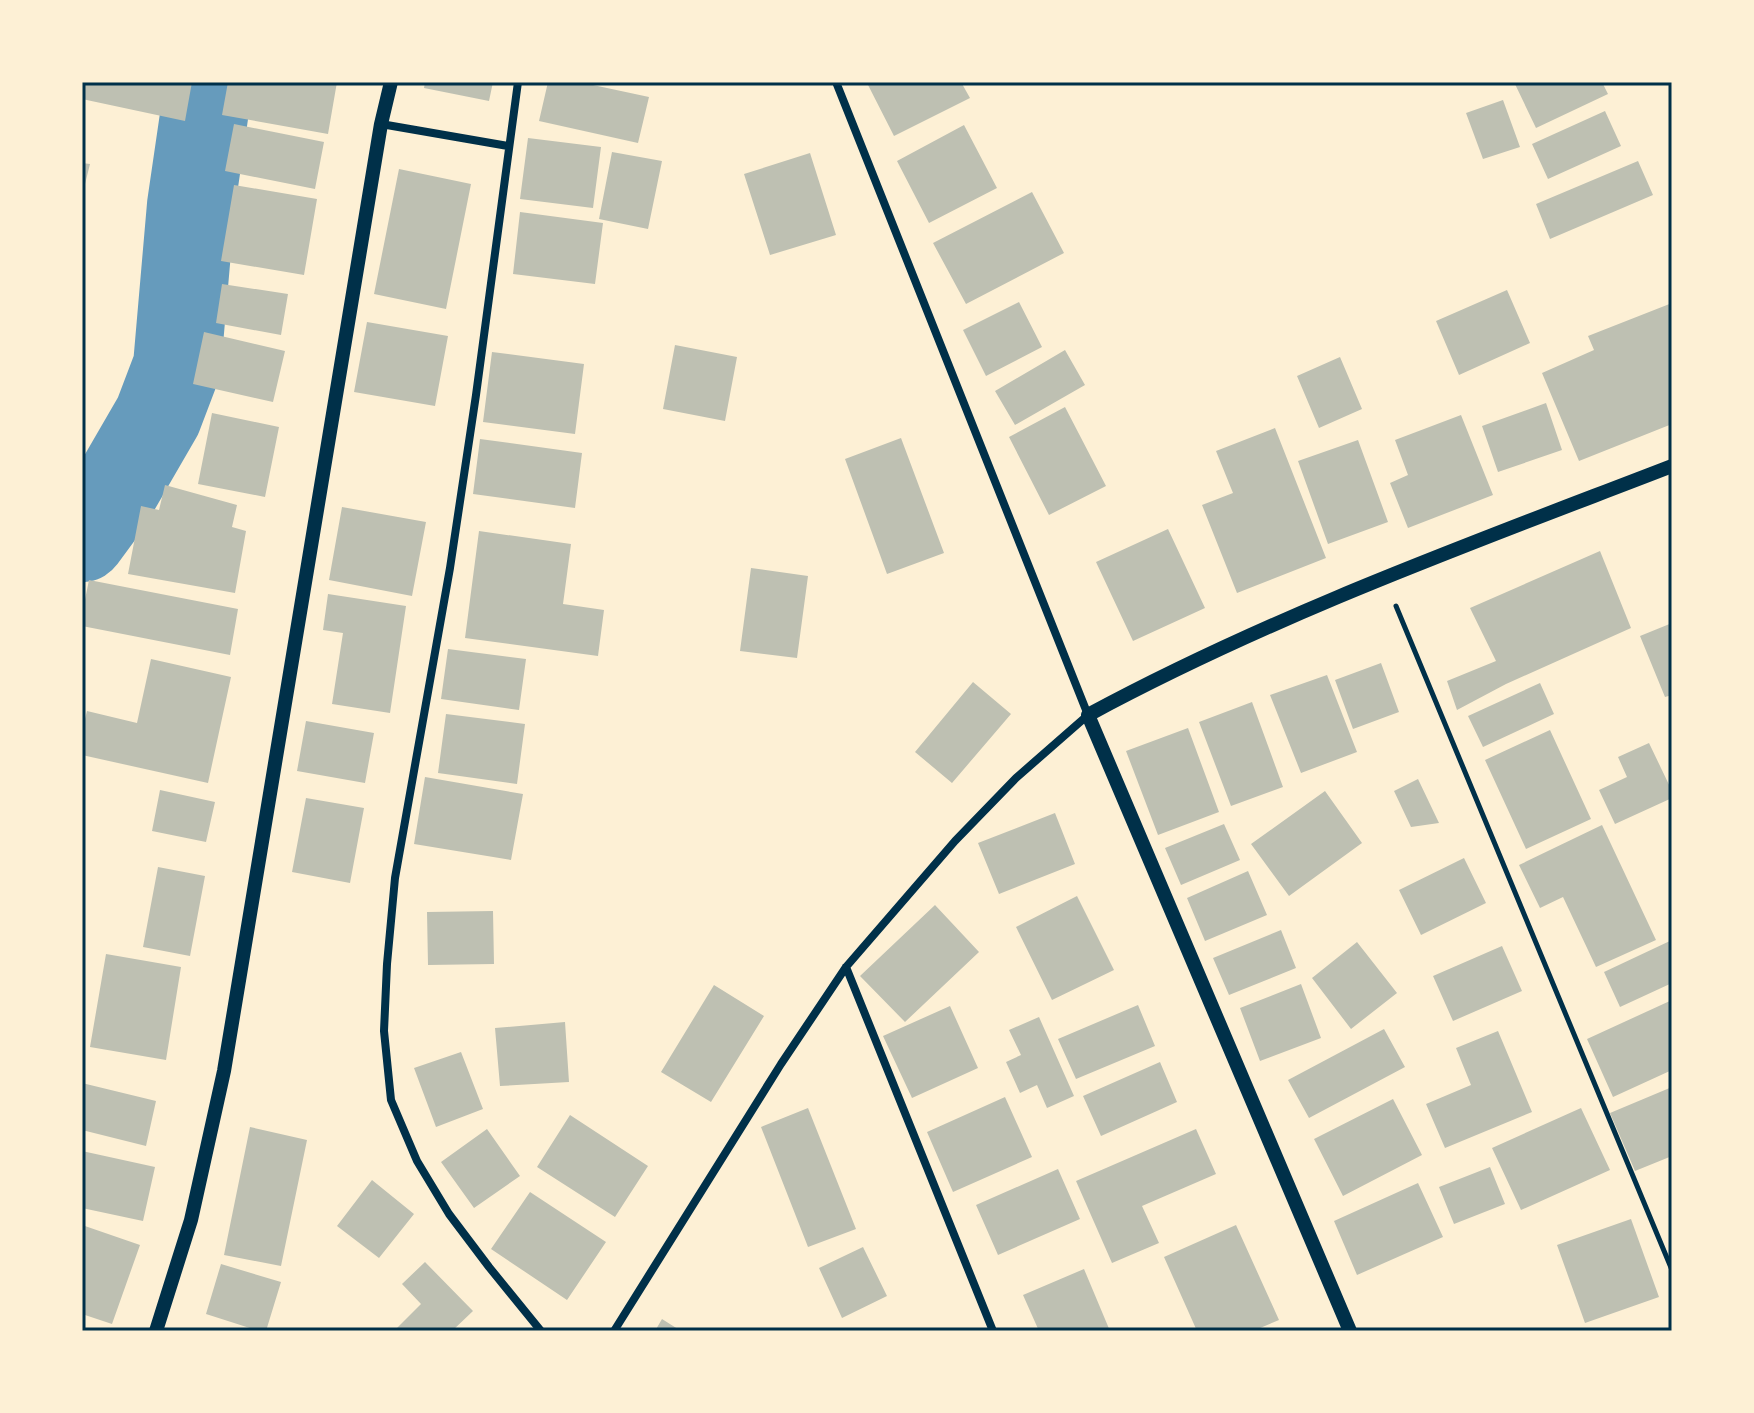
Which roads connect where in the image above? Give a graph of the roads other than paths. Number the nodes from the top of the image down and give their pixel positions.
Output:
1 (391, 82) edge
2 (518, 82) edge
3 (836, 82) edge
4 (381, 124) junction
5 (508, 146) junction
6 (1672, 466) edge
7 (1088, 715) junction
8 (846, 967) junction
9 (156, 1331) edge
10 (541, 1331) edge
11 (614, 1331) edge
12 (993, 1331) edge
13 (1350, 1331) edge

1 - 4 street
2 - 5 street
3 - 7 street
4 - 5 street
4 - 9 street
5 - 10 street
6 - 7 street
7 - 8 street
7 - 13 street
8 - 11 street
8 - 12 street

